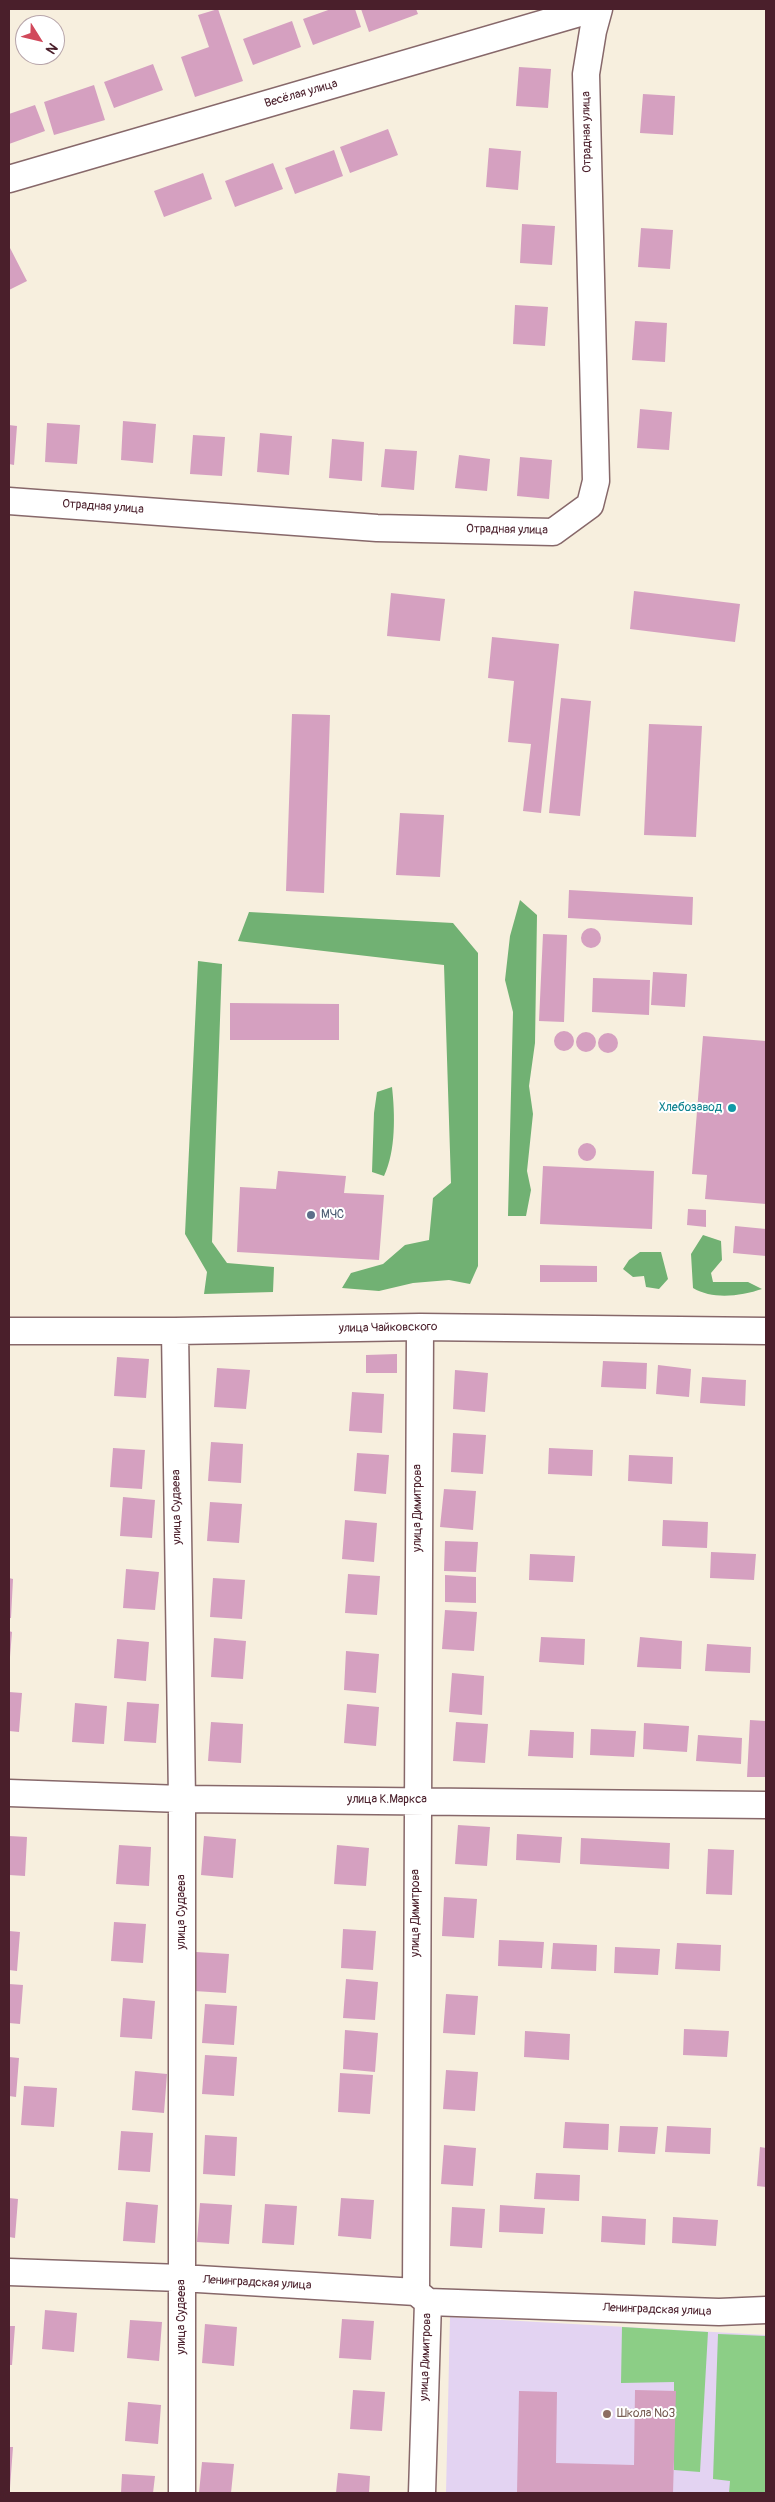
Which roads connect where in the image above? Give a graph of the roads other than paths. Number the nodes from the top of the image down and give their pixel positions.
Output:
1 (593, 9) edge
2 (599, 9) edge
3 (9, 179) edge
4 (9, 501) edge
5 (420, 1327) junction
6 (9, 1331) edge
7 (175, 1331) junction
8 (766, 1331) edge
9 (9, 1793) edge
10 (182, 1799) junction
11 (416, 1800) junction
12 (766, 1805) edge
13 (9, 2272) edge
14 (181, 2278) junction
15 (422, 2297) junction
16 (766, 2310) edge
17 (182, 2493) edge
18 (422, 2493) edge

1 - 3 street, Весёлая улица
2 - 4 street, Отрадная улица
5 - 7 street, улица Чайковского
5 - 8 street, улица Чайковского
5 - 11 street, улица Димитрова
6 - 7 street, улица Чайковского
7 - 10 street, улица Судаева
9 - 10 street, улица К.Маркса
10 - 11 street, улица К.Маркса
10 - 14 street, улица Судаева
11 - 12 street, улица К.Маркса
11 - 15 street, улица Димитрова
13 - 14 street, Ленинградская улица
14 - 15 street, Ленинградская улица
14 - 17 street, улица Судаева
15 - 16 street, Ленинградская улица
15 - 18 street, улица Димитрова

